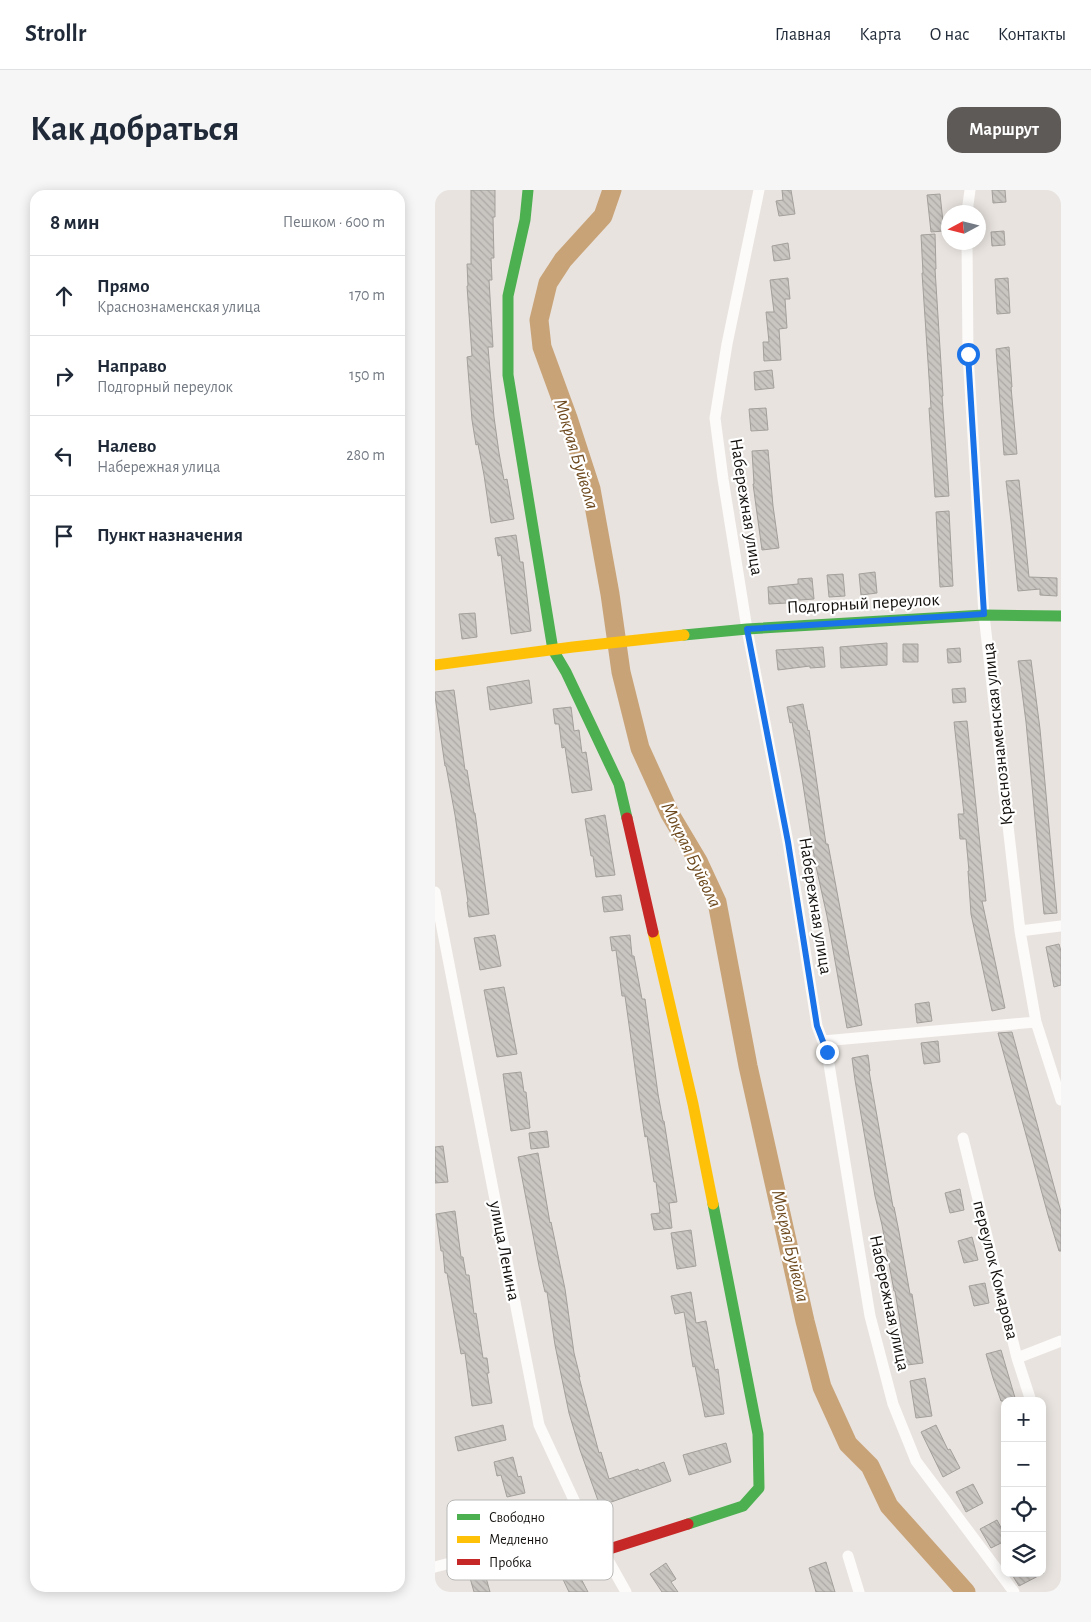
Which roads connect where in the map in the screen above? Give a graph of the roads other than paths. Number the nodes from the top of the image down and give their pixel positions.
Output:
1 (528, 190) edge
2 (759, 190) edge
3 (970, 190) edge
4 (968, 205) edge
5 (967, 250) edge
6 (984, 614) junction
7 (1061, 616) edge
8 (747, 629) junction
9 (553, 650) junction
10 (435, 666) edge
11 (435, 892) edge
12 (1061, 926) edge
13 (1020, 931) junction
14 (1036, 1022) junction
15 (823, 1041) junction
16 (1061, 1100) edge
17 (963, 1138) dead end
18 (1061, 1341) edge
19 (1017, 1358) junction
20 (1030, 1397) edge
21 (574, 1500) edge
22 (613, 1548) edge
23 (848, 1556) dead end
24 (613, 1568) edge
25 (627, 1592) edge
26 (859, 1592) edge
27 (1014, 1592) edge

1 - 9 street
2 - 8 street, Набережная улица
3 - 4 street
5 - 6 street, Краснознаменская улица
6 - 7 street, Подгорный переулок
6 - 8 street, Подгорный переулок
6 - 13 street, Краснознаменская улица
8 - 9 street, Подгорный переулок
8 - 15 street, Набережная улица
9 - 10 street
9 - 22 street
11 - 21 street, улица Ленина
12 - 13 street
13 - 14 street, Краснознаменская улица
14 - 15 street
14 - 16 street, Краснознаменская улица
15 - 27 street, Набережная улица
17 - 19 street, переулок Комарова
18 - 19 street
19 - 20 street, переулок Комарова
23 - 26 street
24 - 25 street, улица Ленина

